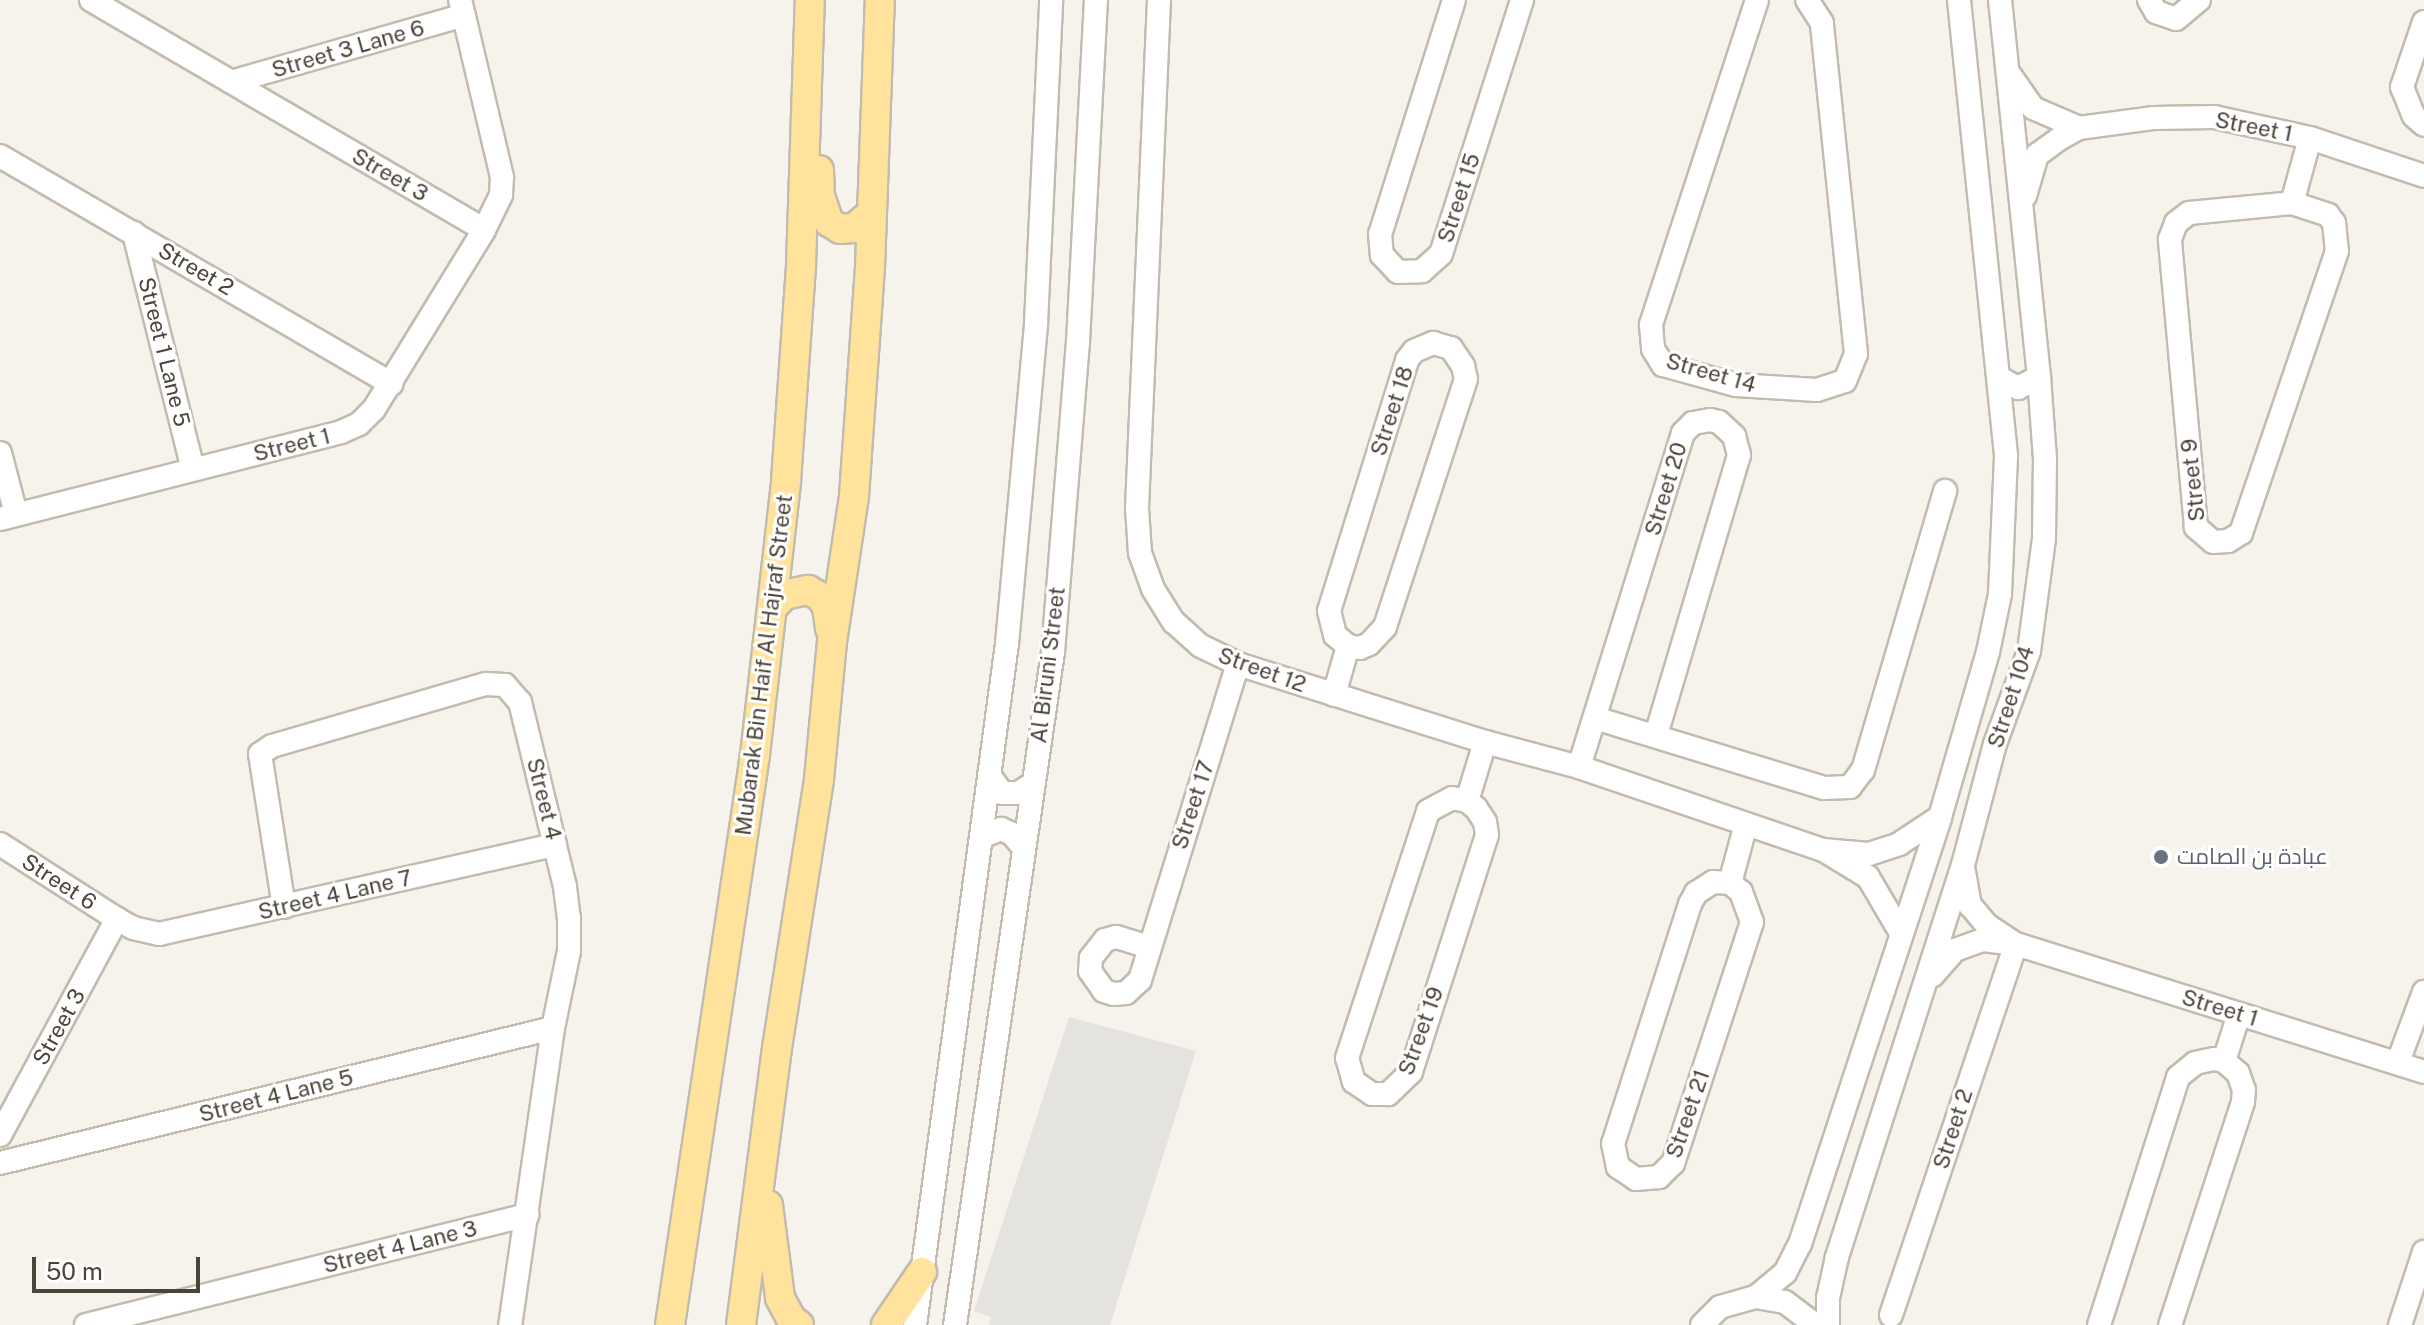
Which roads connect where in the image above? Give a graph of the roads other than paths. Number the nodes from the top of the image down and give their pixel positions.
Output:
1 (91, 0) edge
2 (880, 0) edge
3 (1051, 0) edge
4 (1096, 0) edge
5 (1159, 0) edge
6 (1454, 0) edge
7 (1522, 0) edge
8 (1757, 0) edge
9 (1807, 0) edge
10 (1959, 0) edge
11 (2000, 0) edge
12 (2149, 0) edge
13 (2199, 0) edge
14 (462, 8) edge
15 (810, 11) edge
16 (2424, 22) edge
17 (2008, 72) junction
18 (231, 82) junction
19 (2424, 125) edge
20 (2079, 128) junction
21 (2310, 138) junction
22 (0, 156) edge
23 (2424, 176) edge
24 (2292, 203) junction
25 (2022, 209) junction
26 (872, 213) junction
27 (484, 230) junction
28 (134, 233) junction
29 (1998, 377) junction
30 (2039, 377) junction
31 (392, 384) junction
32 (0, 453) edge
33 (193, 470) junction
34 (1945, 491) dead end
35 (8, 517) edge
36 (2004, 539) junction
37 (2043, 547) junction
38 (772, 608) junction
39 (832, 642) junction
40 (1348, 646) junction
41 (1238, 664) junction
42 (1334, 695) junction
43 (1595, 718) junction
44 (1656, 736) junction
45 (1485, 742) junction
46 (1579, 767) junction
47 (989, 775) junction
48 (1031, 785) junction
49 (1467, 801) junction
50 (1940, 817) junction
51 (1746, 824) junction
52 (981, 837) junction
53 (0, 844) edge
54 (555, 845) junction
55 (1023, 847) junction
56 (1823, 850) junction
57 (1963, 865) junction
58 (1730, 883) junction
59 (284, 907) junction
60 (117, 919) junction
61 (1901, 933) junction
62 (2016, 944) junction
63 (1149, 947) dead end
64 (1927, 982) junction
65 (2422, 1002) edge
66 (2239, 1014) junction
67 (553, 1028) junction
68 (2224, 1061) junction
69 (2398, 1062) junction
70 (2424, 1072) edge
71 (0, 1135) edge
72 (0, 1163) edge
73 (763, 1166) junction
74 (527, 1215) junction
75 (2424, 1252) edge
76 (922, 1272) junction
77 (1756, 1297) junction
78 (1891, 1315) dead end
79 (86, 1325) edge
80 (510, 1325) edge
81 (670, 1325) edge
82 (741, 1325) edge
83 (799, 1325) edge
84 (886, 1325) edge
85 (915, 1325) edge
86 (955, 1325) edge
87 (1702, 1325) edge
88 (1816, 1325) edge
89 (1828, 1325) edge
90 (2099, 1325) edge
91 (2170, 1325) edge
92 (2400, 1325) edge

1 - 18 street, Street 3
2 - 26 main road
3 - 47 street, Al Biruni Street
4 - 48 street, Al Biruni Street
5 - 41 street, Street 12
6 - 7 street, Street 15
8 - 9 street, Street 14
10 - 29 street, Street 104
11 - 17 street, Street 104
12 - 13 street
14 - 18 street, Street 3 Lane 6
14 - 27 street
15 - 26 main road
15 - 38 main road, Mubarak Bin Haif Al Hajraf Street
16 - 19 street
17 - 20 street
17 - 25 street, Street 104
18 - 27 street, Street 3
20 - 21 street, Street 1
20 - 25 street, Street 1
21 - 23 street, Street 1
21 - 24 street
22 - 28 street, Street 2
24 - 24 street, Street 9
25 - 30 street, Street 104
26 - 39 main road
27 - 31 street, Street 1
28 - 31 street, Street 2
28 - 33 street, Street 1 Lane 5
29 - 30 street
29 - 36 street, Street 104
30 - 37 street, Street 104
31 - 33 street, Street 1
32 - 35 street
33 - 35 street, Street 1
34 - 44 street
36 - 37 street
36 - 50 street, Street 104
37 - 57 street, Street 104
38 - 39 main road
38 - 81 main road, Mubarak Bin Haif Al Hajraf Street
39 - 73 main road
40 - 40 street, Street 18
40 - 42 street
41 - 42 street, Street 12
41 - 63 street, Street 17
42 - 45 street, Street 12
43 - 44 street
43 - 44 street, Street 20
43 - 46 street, Street 20
45 - 46 street, Street 12
45 - 49 street
46 - 51 street, Street 12
47 - 48 street
47 - 52 street, Al Biruni Street
48 - 55 street, Al Biruni Street
49 - 49 street, Street 19
50 - 56 street, Street 12
50 - 61 street, Street 104
51 - 56 street, Street 12
51 - 58 street
52 - 55 street
52 - 76 street, Al Biruni Street
53 - 60 street, Street 6
54 - 59 street, Street 4 Lane 7
54 - 59 street, Street 4
54 - 67 street, Street 4
55 - 86 street, Al Biruni Street
56 - 61 street, Street 12
57 - 62 street, Street 1
57 - 64 street, Street 104
58 - 58 street, Street 21
59 - 60 street, Street 4 Lane 7
60 - 71 street, Street 3
61 - 77 street, Street 104
62 - 64 street, Street 1
62 - 66 street, Street 1
62 - 78 street, Street 2
64 - 89 street, Street 104
65 - 69 street
66 - 68 street
66 - 69 street, Street 1
67 - 72 street, Street 4 Lane 5
67 - 74 street, Street 4
68 - 90 street
68 - 91 street
69 - 70 street, Street 1
73 - 82 main road
73 - 83 main road
74 - 79 street, Street 4 Lane 3
74 - 80 street, Street 4
75 - 92 street
76 - 84 main road
76 - 85 street, Al Biruni Street
77 - 87 street
77 - 88 street

